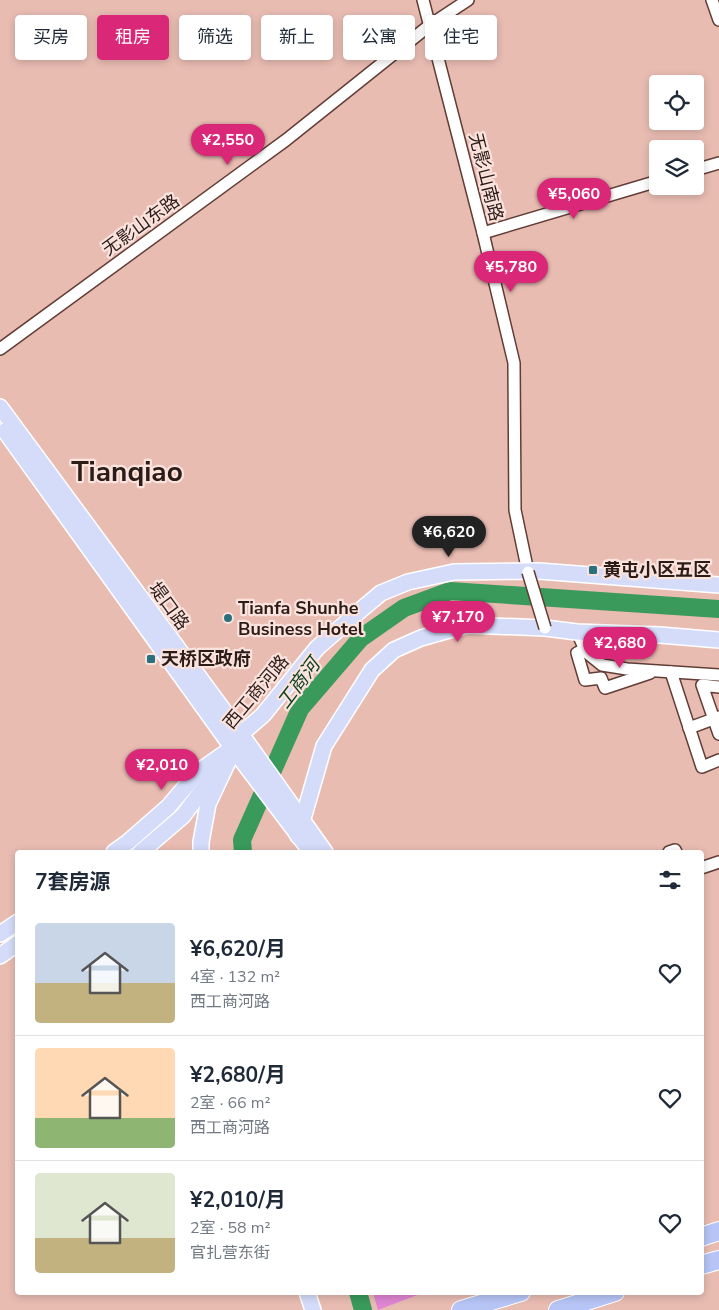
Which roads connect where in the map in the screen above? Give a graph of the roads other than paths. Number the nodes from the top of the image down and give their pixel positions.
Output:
1 (422, 0) edge
2 (468, 0) edge
3 (712, 0) edge
4 (427, 15) edge
5 (445, 15) edge
6 (719, 20) edge
7 (425, 29) edge
8 (439, 60) edge
9 (719, 163) edge
10 (704, 167) edge
11 (649, 184) edge
12 (483, 233) junction
13 (0, 349) edge
14 (0, 407) edge
15 (0, 424) edge
16 (528, 572) junction
17 (719, 585) edge
18 (545, 628) junction
19 (577, 632) junction
20 (719, 640) edge
21 (585, 649) junction
22 (657, 671) junction
23 (671, 672) junction
24 (698, 674) junction
25 (719, 675) edge
26 (702, 686) junction
27 (719, 688) edge
28 (716, 718) edge
29 (689, 728) junction
30 (245, 731) junction
31 (719, 734) edge
32 (229, 753) junction
33 (719, 760) edge
34 (300, 828) junction
35 (117, 850) edge
36 (143, 850) edge
37 (201, 850) edge
38 (310, 850) edge
39 (324, 850) edge
40 (719, 862) edge
41 (704, 867) edge
42 (15, 924) edge
43 (0, 934) edge
44 (15, 945) edge
45 (0, 956) edge
46 (719, 1231) edge
47 (704, 1236) edge
48 (719, 1260) edge
49 (704, 1264) edge
50 (308, 1295) edge
51 (511, 1295) edge
52 (608, 1295) edge
53 (313, 1310) edge
54 (462, 1310) edge
55 (558, 1310) edge

1 - 4 street, 无影山南路
2 - 5 street, 无影山东路
3 - 6 street
7 - 13 street, 无影山东路
8 - 12 street, 无影山南路
9 - 10 street
11 - 12 street
12 - 16 street, 无影山南路
14 - 30 main road, 堤口路
15 - 32 main road, 堤口路
16 - 17 main road, 西工商河路
16 - 18 street, 无影山南路, bridge
16 - 30 main road, 西工商河路
18 - 19 main road
18 - 34 main road
19 - 20 main road
19 - 21 street
21 - 22 street
21 - 22 street
22 - 23 street
23 - 24 street
23 - 29 street
24 - 25 street
24 - 26 street
26 - 27 street
26 - 28 street
28 - 29 street
28 - 31 street
29 - 33 street
30 - 32 main road, 西工商河路
30 - 34 main road, 堤口路
32 - 34 main road, 堤口路
32 - 35 main road
32 - 36 main road
32 - 37 main road, 西工商河路
34 - 38 main road, 堤口路
34 - 39 main road, 堤口路
40 - 41 street
42 - 43 main road
44 - 45 main road
46 - 47 highway
48 - 49 highway
50 - 53 main road
51 - 54 highway
52 - 55 highway

